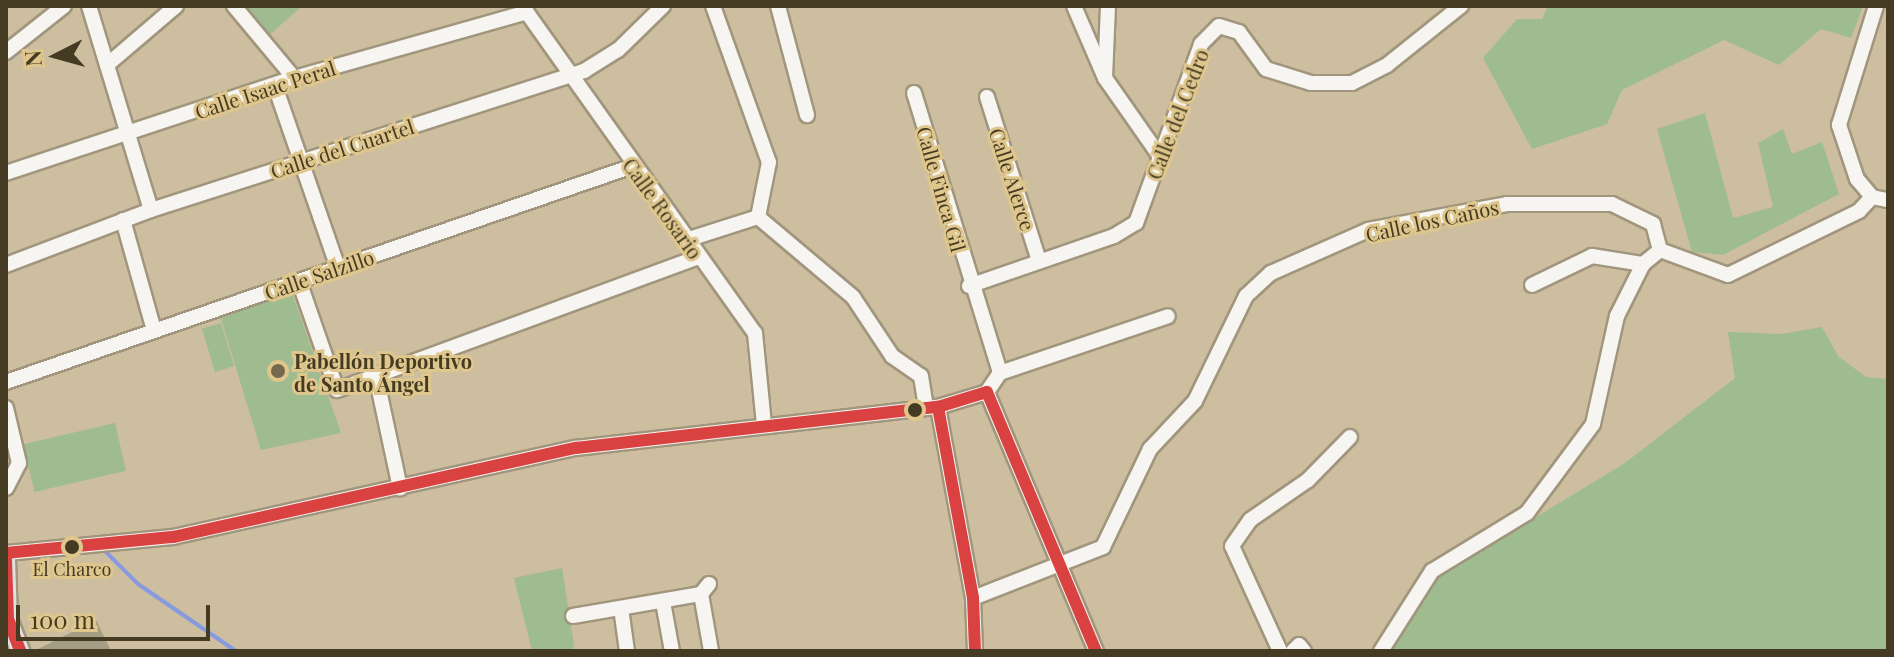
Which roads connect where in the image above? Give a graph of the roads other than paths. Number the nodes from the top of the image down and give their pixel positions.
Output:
1 (64, 6) edge
2 (89, 6) edge
3 (176, 6) edge
4 (234, 6) edge
5 (663, 6) edge
6 (713, 6) edge
7 (778, 6) edge
8 (1074, 6) edge
9 (1108, 6) edge
10 (1461, 6) edge
11 (1876, 6) edge
12 (524, 9) edge
13 (6, 52) edge
14 (107, 65) junction
15 (567, 76) junction
16 (294, 78) junction
17 (1105, 78) junction
18 (275, 86) junction
19 (914, 93) dead end
20 (987, 97) dead end
21 (807, 115) dead end
22 (128, 132) junction
23 (1159, 155) junction
24 (301, 160) junction
25 (633, 166) junction
26 (6, 173) edge
27 (1872, 197) junction
28 (1888, 200) edge
29 (151, 210) junction
30 (758, 217) junction
31 (123, 220) junction
32 (686, 240) junction
33 (1660, 250) junction
34 (698, 257) junction
35 (1039, 261) junction
36 (1643, 264) junction
37 (6, 265) edge
38 (338, 268) junction
39 (299, 281) junction
40 (1532, 285) dead end
41 (969, 286) junction
42 (1168, 316) dead end
43 (154, 330) junction
44 (1000, 373) junction
45 (376, 376) junction
46 (6, 382) edge
47 (987, 392) junction
48 (932, 407) junction
49 (6, 408) edge
50 (764, 424) junction
51 (1350, 437) dead end
52 (6, 488) edge
53 (400, 488) junction
54 (6, 540) edge
55 (27, 551) junction
56 (6, 556) edge
57 (1064, 567) junction
58 (973, 598) junction
59 (663, 602) junction
60 (621, 608) junction
61 (7, 616) edge
62 (573, 616) dead end
63 (20, 651) edge
64 (627, 651) edge
65 (672, 651) edge
66 (711, 651) edge
67 (975, 651) edge
68 (1096, 651) edge
69 (1280, 651) edge
70 (1293, 651) edge
71 (1304, 651) edge
72 (1381, 651) edge

1 - 13 street
2 - 14 street
3 - 14 street
4 - 16 street
5 - 15 street, Calle del Cuartel
6 - 30 street
7 - 21 street
8 - 17 street
9 - 17 street
10 - 23 street, Calle del Cedro
11 - 27 street
12 - 15 street, Calle Rosario
12 - 16 street, Calle Isaac Peral
14 - 22 street
15 - 24 street, Calle del Cuartel
15 - 25 street, Calle Rosario
16 - 18 street, Calle Isaac Peral
17 - 23 street
18 - 22 street, Calle Isaac Peral
18 - 24 street
19 - 41 street, Calle Finca Gil
20 - 35 street, Calle Alerce
22 - 26 street, Calle Isaac Peral
22 - 29 street
23 - 35 street, Calle del Cedro
24 - 29 street, Calle del Cuartel
24 - 38 street
25 - 32 street, Calle Rosario
25 - 38 street, Calle Salzillo
27 - 28 street
27 - 33 street
29 - 31 street, Calle del Cuartel
30 - 32 street
30 - 48 street
31 - 37 street, Calle del Cuartel
31 - 43 street
32 - 34 street, Calle Rosario
33 - 36 street
33 - 57 street, Calle los Caños
34 - 45 street
34 - 50 street, Calle Rosario
35 - 41 street, Calle del Cedro
36 - 40 street
36 - 72 street
38 - 39 street, Calle Salzillo
39 - 43 street, Calle Salzillo
39 - 45 street
41 - 44 street
42 - 44 street
43 - 46 street, Calle Salzillo
44 - 47 street
45 - 53 street
47 - 48 street
47 - 57 street
48 - 50 street
48 - 58 street
49 - 52 street
50 - 53 street
51 - 69 street
53 - 55 street
54 - 55 street
55 - 56 street
56 - 61 main road
57 - 58 street, Calle los Caños
57 - 68 street
58 - 67 street
59 - 60 street
59 - 65 street
59 - 66 street
60 - 62 street
60 - 64 street
61 - 63 main road
70 - 71 street

